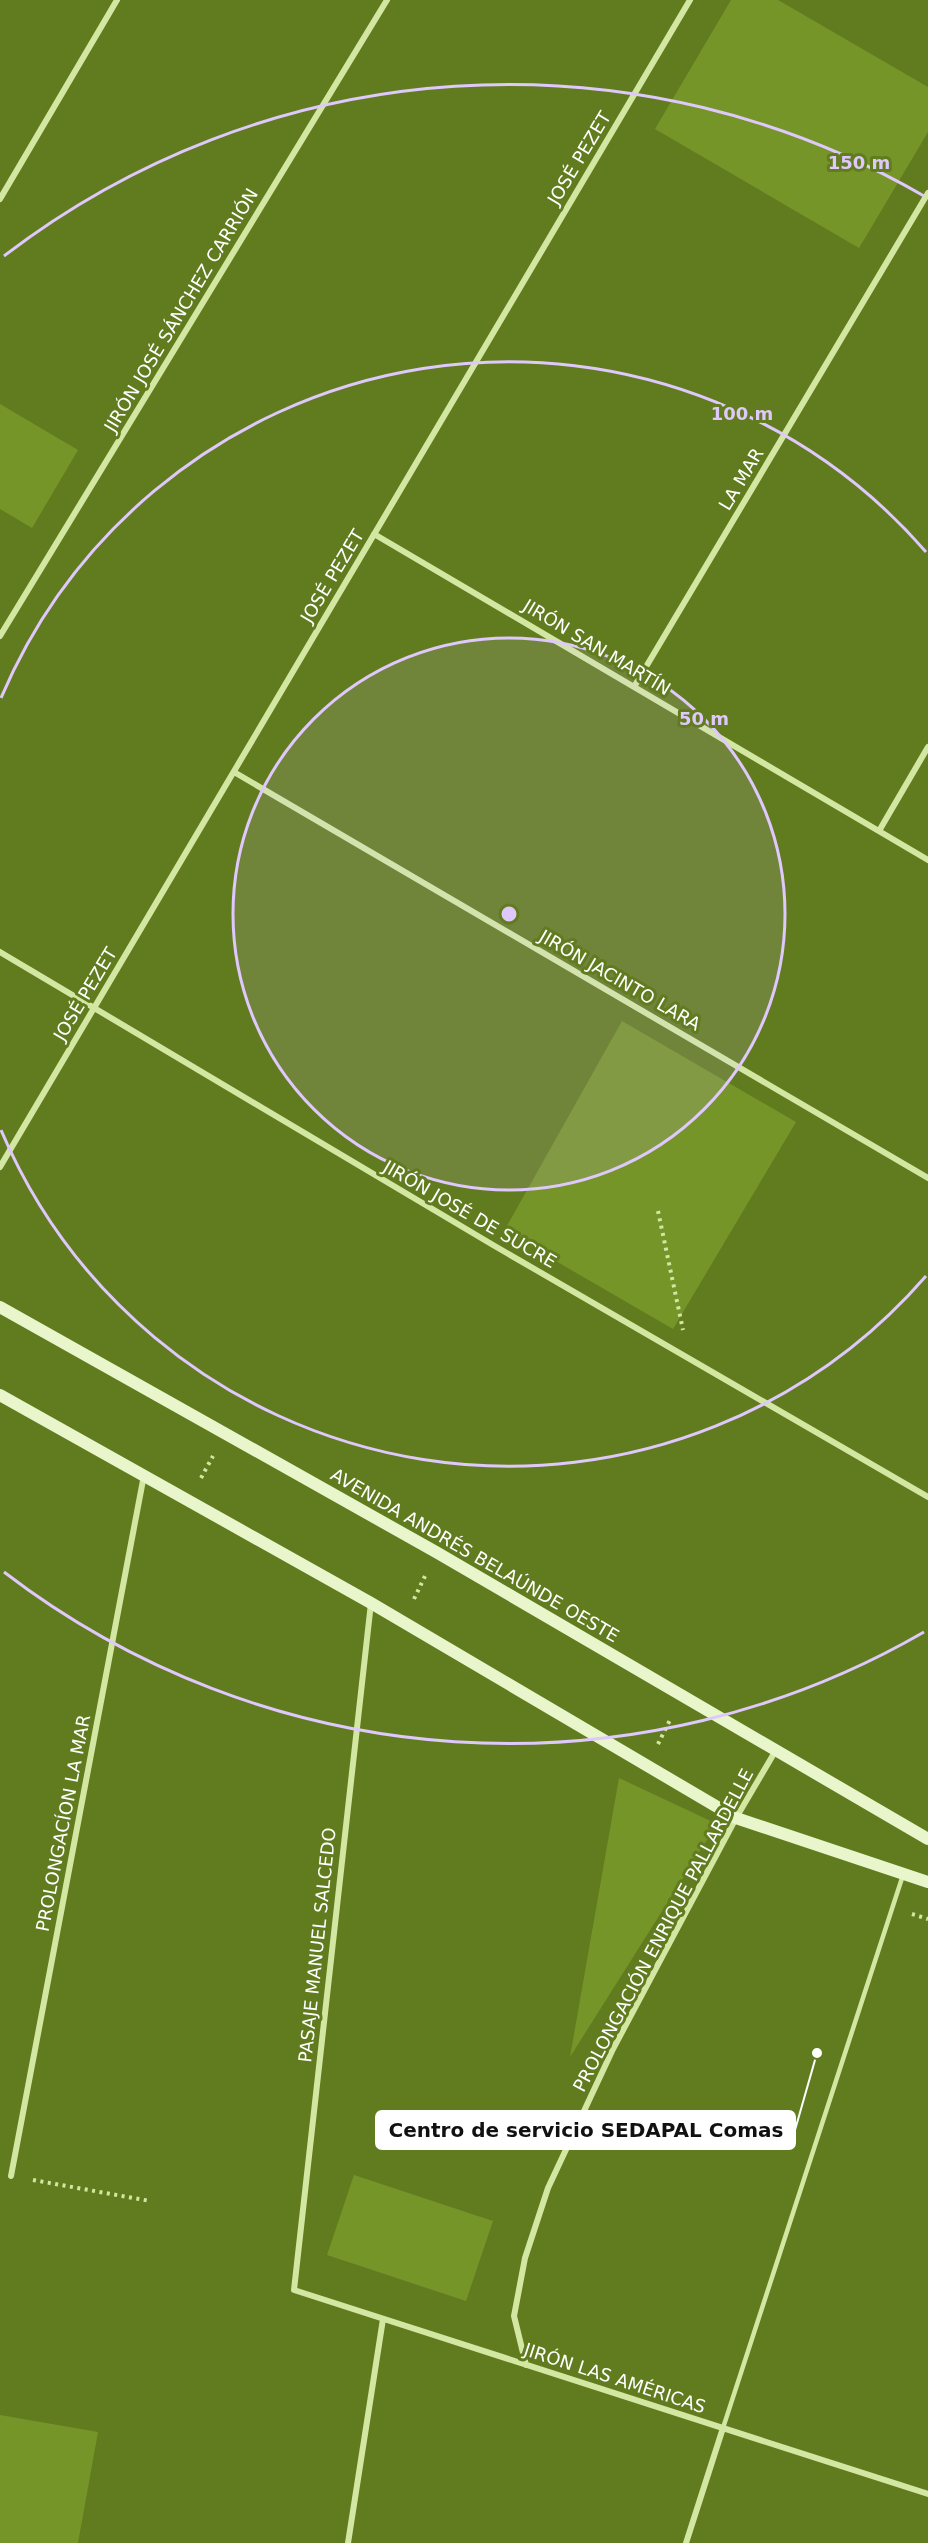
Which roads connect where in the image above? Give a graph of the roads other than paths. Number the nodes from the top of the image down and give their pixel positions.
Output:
1 (117, 0) edge
2 (387, 0) edge
3 (690, 0) edge
4 (2, 189) edge
5 (928, 193) edge
6 (0, 198) edge
7 (375, 534) junction
8 (0, 636) edge
9 (634, 687) junction
10 (928, 747) edge
11 (234, 772) junction
12 (879, 831) junction
13 (928, 860) edge
14 (0, 952) edge
15 (94, 1008) junction
16 (0, 1167) edge
17 (928, 1178) edge
18 (0, 1307) edge
19 (0, 1395) edge
20 (144, 1475) junction
21 (928, 1497) edge
22 (371, 1603) junction
23 (776, 1750) junction
24 (736, 1818) junction
25 (928, 1839) edge
26 (903, 1875) junction
27 (928, 1882) edge
28 (11, 2176) road end
29 (294, 2290) joint
30 (383, 2319) junction
31 (526, 2365) junction
32 (723, 2428) junction
33 (928, 2494) edge
34 (348, 2543) edge
35 (687, 2543) edge

1 - 4 street
2 - 8 street, JIRÓN JOSÉ SÁNCHEZ CARRIÓN
3 - 7 street, JOSÉ PEZET
4 - 6 street
5 - 9 street, LA MAR
7 - 9 street, JIRÓN SAN MARTÍN
7 - 11 street, JOSÉ PEZET
9 - 12 street, JIRÓN SAN MARTÍN
10 - 12 street
11 - 15 street, JOSÉ PEZET
11 - 17 street, JIRÓN JACINTO LARA
12 - 13 street, JIRÓN SAN MARTÍN
14 - 15 street, JIRÓN JOSÉ DE SUCRE
15 - 16 street, JOSÉ PEZET
15 - 21 street, JIRÓN JOSÉ DE SUCRE
18 - 23 street, AVENIDA ANDRÉS BELAÚNDE OESTE
19 - 20 street
20 - 22 street
20 - 28 street, PROLONGACÍON LA MAR
22 - 24 street
22 - 29 street, PASAJE MANUEL SALCEDO
23 - 24 street, PROLONGACIÓN ENRIQUE PALLARDELLE
23 - 25 street, AVENIDA ANDRÉS BELAÚNDE OESTE
24 - 26 street
24 - 31 street, PROLONGACIÓN ENRIQUE PALLARDELLE
26 - 27 street
26 - 32 lane
29 - 30 street, JIRÓN LAS AMÉRICAS
30 - 31 street, JIRÓN LAS AMÉRICAS
30 - 34 street
31 - 32 street, JIRÓN LAS AMÉRICAS
32 - 33 street, JIRÓN LAS AMÉRICAS
32 - 35 street

